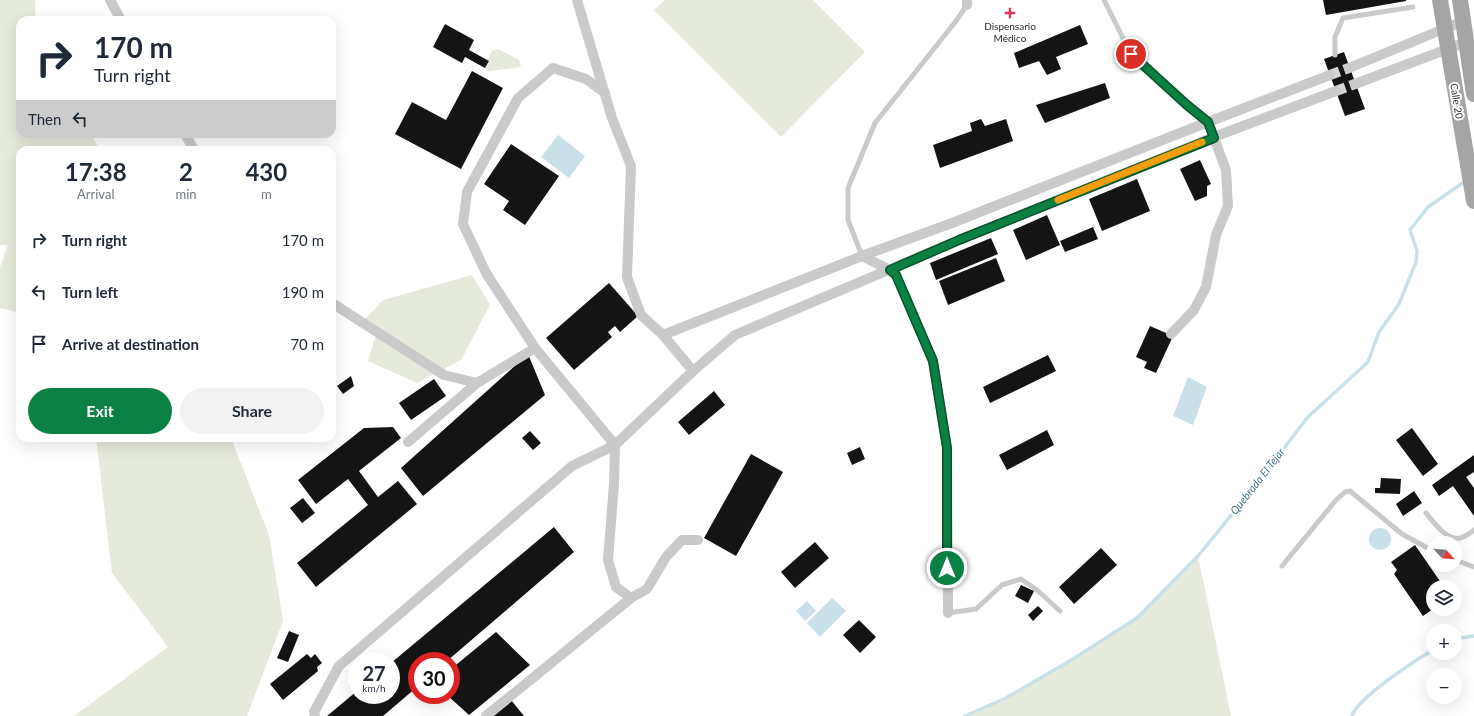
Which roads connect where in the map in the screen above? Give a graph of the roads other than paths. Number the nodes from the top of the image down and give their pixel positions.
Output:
1 (110, 0) edge
2 (577, 0) edge
3 (1104, 0) edge
4 (1440, 0) edge
5 (1460, 0) edge
6 (967, 2) edge
7 (1414, 7) dead end
8 (119, 16) edge
9 (1463, 21) junction
10 (1444, 29) junction
11 (1466, 42) junction
12 (1448, 48) junction
13 (1391, 51) junction
14 (1335, 55) dead end
15 (1396, 68) junction
16 (1330, 75) tunnel mouth
17 (1336, 91) tunnel mouth
18 (604, 93) junction
19 (1474, 94) edge
20 (1208, 122) junction
21 (1214, 138) junction
22 (1474, 201) edge
23 (952, 223) junction
24 (959, 240) junction
25 (862, 256) junction
26 (890, 270) junction
27 (336, 306) edge
28 (1171, 334) dead end
29 (663, 335) junction
30 (535, 348) junction
31 (693, 371) junction
32 (476, 383) junction
33 (408, 442) dead end
34 (615, 445) junction
35 (1426, 512) dead end
36 (1474, 530) edge
37 (698, 540) dead end
38 (1426, 547) edge
39 (1462, 563) edge
40 (1282, 566) dead end
41 (1474, 567) edge
42 (631, 598) junction
43 (1060, 611) dead end
44 (948, 613) joint
45 (315, 714) edge
46 (486, 716) edge

1 - 8 street
2 - 18 street
3 - 20 lane
4 - 10 main road, Calle 20
5 - 9 main road
6 - 25 lane
7 - 14 lane
9 - 10 street
9 - 11 main road
10 - 12 main road, Calle 20
10 - 13 street
11 - 12 street
11 - 19 main road
12 - 15 street
12 - 22 main road, Calle 20
13 - 15 street
13 - 15 street
16 - 20 street
17 - 21 street
18 - 29 street
18 - 30 street
20 - 21 street
20 - 23 street
21 - 24 street
21 - 28 street
23 - 24 street
23 - 25 street
24 - 26 street
25 - 26 street
25 - 29 street
26 - 31 street
26 - 44 street
27 - 32 street
29 - 31 street
30 - 32 street
30 - 34 street
31 - 34 street
32 - 33 street
34 - 42 street
34 - 45 street
35 - 36 lane
37 - 42 street
38 - 40 lane
39 - 41 lane
42 - 46 street
43 - 44 lane

